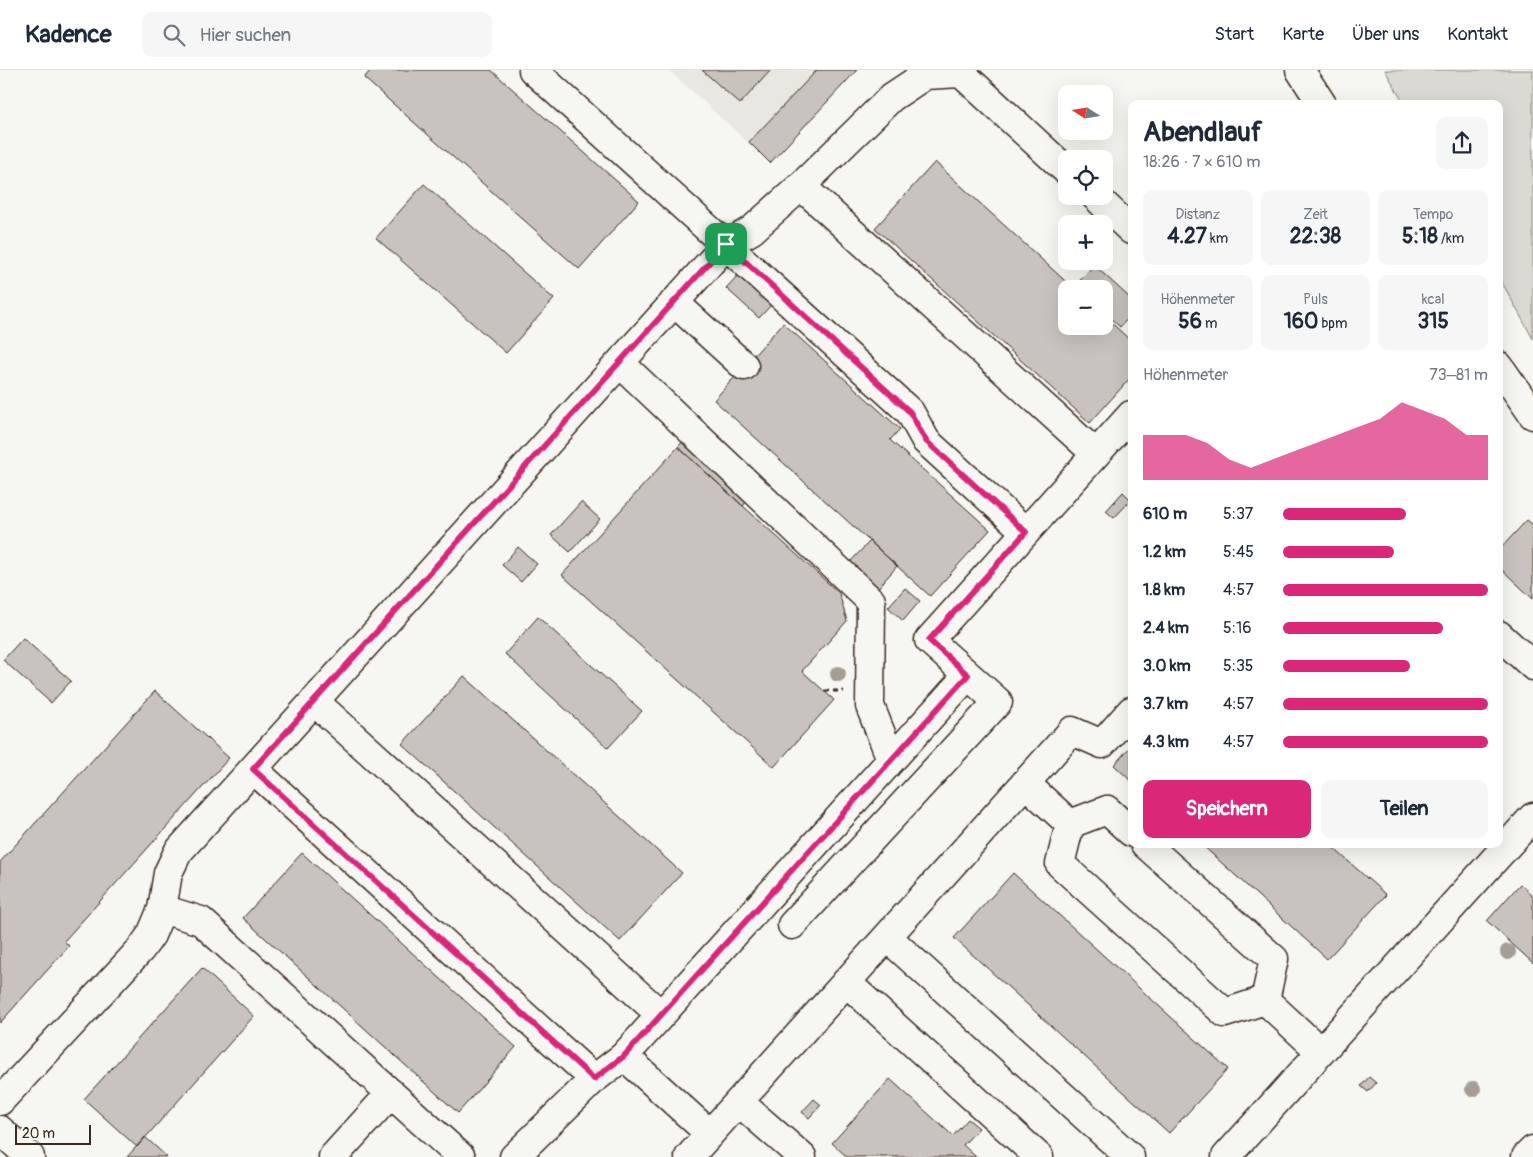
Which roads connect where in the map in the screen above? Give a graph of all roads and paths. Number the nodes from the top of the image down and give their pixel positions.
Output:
1 (533, 70) edge
2 (1300, 70) edge
3 (1319, 100) edge
4 (1058, 163) edge
5 (801, 186) junction
6 (1105, 205) edge
7 (1128, 227) edge
8 (726, 244) junction
9 (674, 302) junction
10 (620, 362) junction
11 (744, 366) dead end
12 (1503, 372) edge
13 (1533, 415) edge
14 (1128, 418) edge
15 (1096, 454) junction
16 (1026, 532) junction
17 (1503, 639) edge
18 (1533, 666) edge
19 (968, 675) junction
20 (848, 690) dead end
21 (824, 691) dead end
22 (314, 701) junction
23 (1128, 714) edge
24 (891, 760) junction
25 (253, 769) junction
26 (1025, 783) junction
27 (1533, 817) edge
28 (1070, 824) junction
29 (1128, 829) edge
30 (1149, 848) edge
31 (162, 909) junction
32 (792, 925) dead end
33 (888, 937) junction
34 (846, 982) junction
35 (1265, 1000) junction
36 (661, 1015) junction
37 (1321, 1052) junction
38 (624, 1056) junction
39 (594, 1079) junction
40 (391, 1093) junction
41 (0, 1101) edge
42 (740, 1102) junction
43 (0, 1130) edge
44 (710, 1134) junction
45 (1533, 1150) edge
46 (30, 1157) edge
47 (333, 1157) edge
48 (461, 1157) edge
49 (514, 1157) edge
50 (689, 1157) edge
51 (802, 1157) edge
52 (1039, 1157) edge
53 (1130, 1157) edge
54 (1226, 1157) edge
55 (1526, 1157) edge

1 - 8 street
2 - 3 street
4 - 5 street
5 - 8 street
5 - 15 street
6 - 7 street
8 - 9 street
8 - 16 street
9 - 10 street
9 - 11 street
10 - 22 street
10 - 24 street
12 - 13 street
14 - 15 street
15 - 16 street
16 - 19 street
17 - 18 street
19 - 24 street
19 - 32 street
20 - 21 path
22 - 25 street
22 - 36 street
23 - 26 street
24 - 36 street
25 - 31 street
25 - 39 street
26 - 28 street
26 - 33 street
27 - 37 street
28 - 29 street
28 - 35 street
30 - 35 street
31 - 40 street
31 - 41 street
33 - 34 street
33 - 53 street
34 - 42 street
34 - 52 street
35 - 37 street
36 - 38 street
37 - 54 street
38 - 39 street
38 - 44 street
39 - 49 street
40 - 47 street
40 - 48 street
42 - 44 street
42 - 51 street
43 - 46 street
44 - 50 street
45 - 55 street

